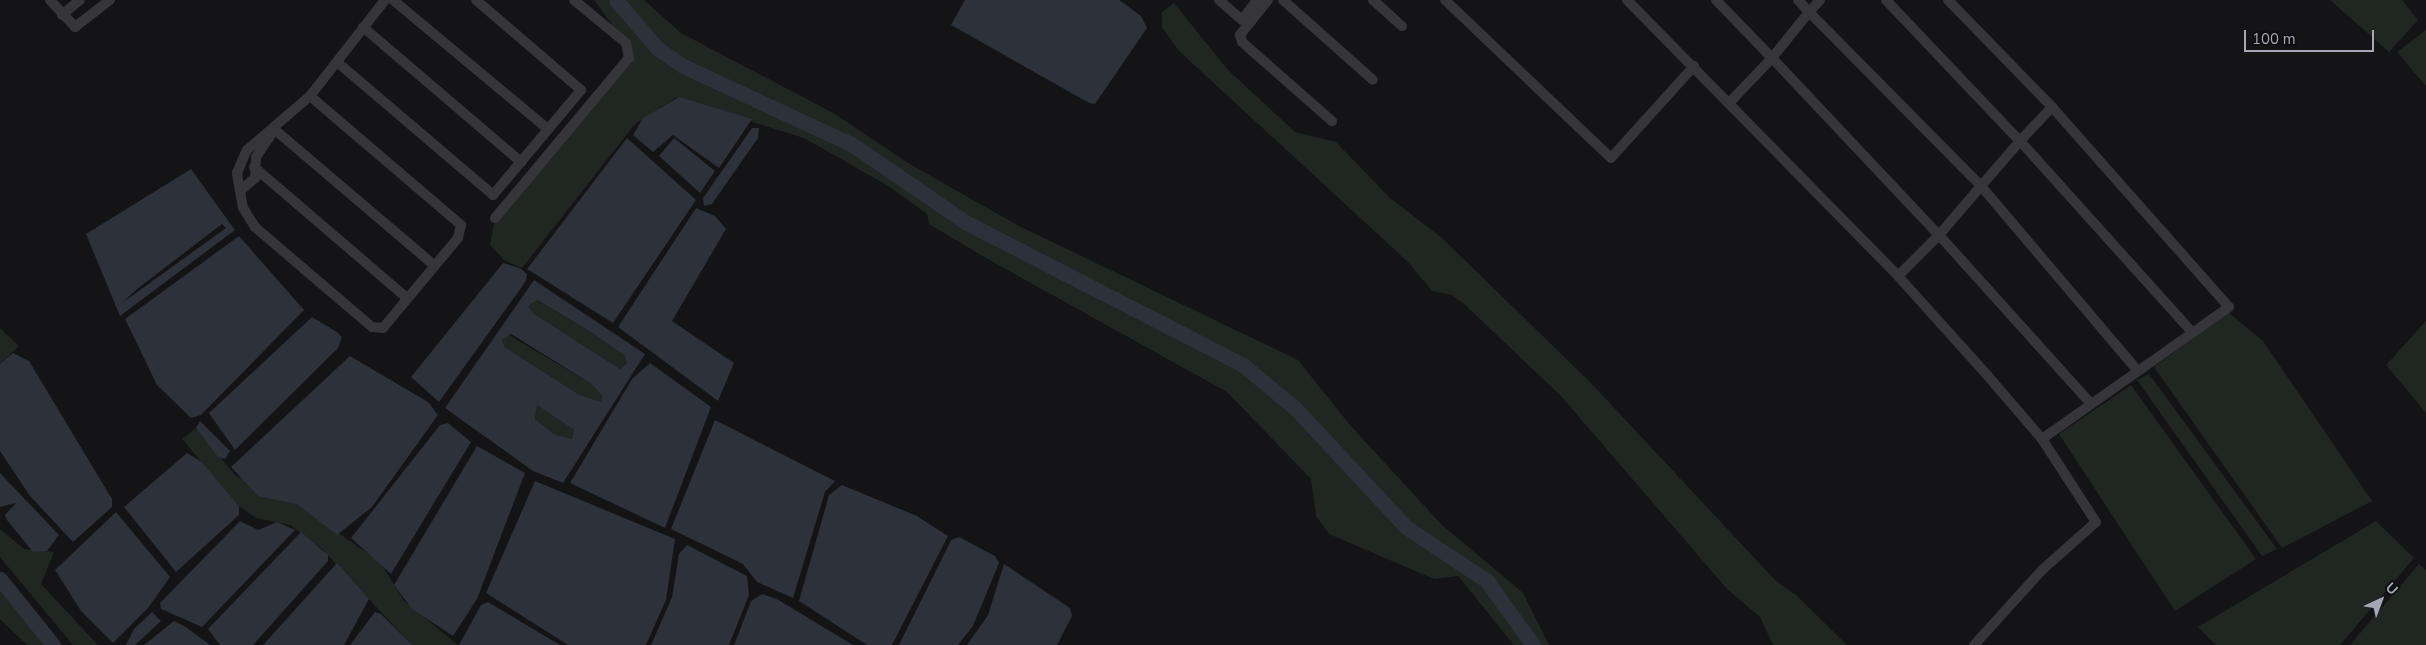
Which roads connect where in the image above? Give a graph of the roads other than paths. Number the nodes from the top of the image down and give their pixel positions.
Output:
1 (50, 0) edge
2 (80, 0) edge
3 (110, 0) edge
4 (386, 0) edge
5 (393, 0) edge
6 (476, 0) edge
7 (574, 0) edge
8 (1219, 0) edge
9 (1257, 0) edge
10 (1268, 0) edge
11 (1283, 0) edge
12 (1373, 0) edge
13 (1447, 0) edge
14 (1627, 0) edge
15 (1716, 0) edge
16 (1798, 0) edge
17 (1820, 0) edge
18 (1886, 0) edge
19 (1948, 0) edge
20 (1809, 12) junction
21 (62, 15) junction
22 (1402, 26) dead end
23 (363, 27) junction
24 (1772, 58) junction
25 (337, 62) junction
26 (1694, 66) junction
27 (1373, 80) dead end
28 (310, 96) junction
29 (1730, 102) junction
30 (2052, 107) junction
31 (1332, 121) dead end
32 (274, 129) junction
33 (548, 130) junction
34 (2020, 141) junction
35 (520, 162) junction
36 (254, 167) junction
37 (1981, 186) junction
38 (240, 191) junction
39 (495, 218) dead end
40 (1938, 235) junction
41 (434, 265) junction
42 (1898, 276) junction
43 (407, 298) junction
44 (2192, 332) junction
45 (2137, 370) junction
46 (2091, 404) junction
47 (2042, 439) junction
48 (1974, 645) edge

1 - 21 street
2 - 21 street
3 - 21 street
4 - 23 street
5 - 33 street
6 - 33 street
7 - 39 street
8 - 9 street
10 - 31 street
11 - 27 street
12 - 22 street
13 - 26 street
14 - 26 street
15 - 24 street
16 - 20 street
17 - 20 street
18 - 34 street
19 - 30 street
20 - 24 street
20 - 37 street
23 - 25 street
23 - 35 street
24 - 29 street
24 - 40 street
25 - 28 street
25 - 35 street
26 - 29 street
28 - 32 street
28 - 41 street
29 - 42 street
30 - 34 street
30 - 44 street
32 - 36 street
32 - 38 street
32 - 41 street
33 - 35 street
34 - 37 street
34 - 44 street
36 - 38 street
36 - 43 street
37 - 40 street
37 - 45 street
38 - 43 street
40 - 42 street
40 - 46 street
41 - 43 street
42 - 47 street
44 - 45 street
45 - 46 street
46 - 47 street
47 - 48 street

